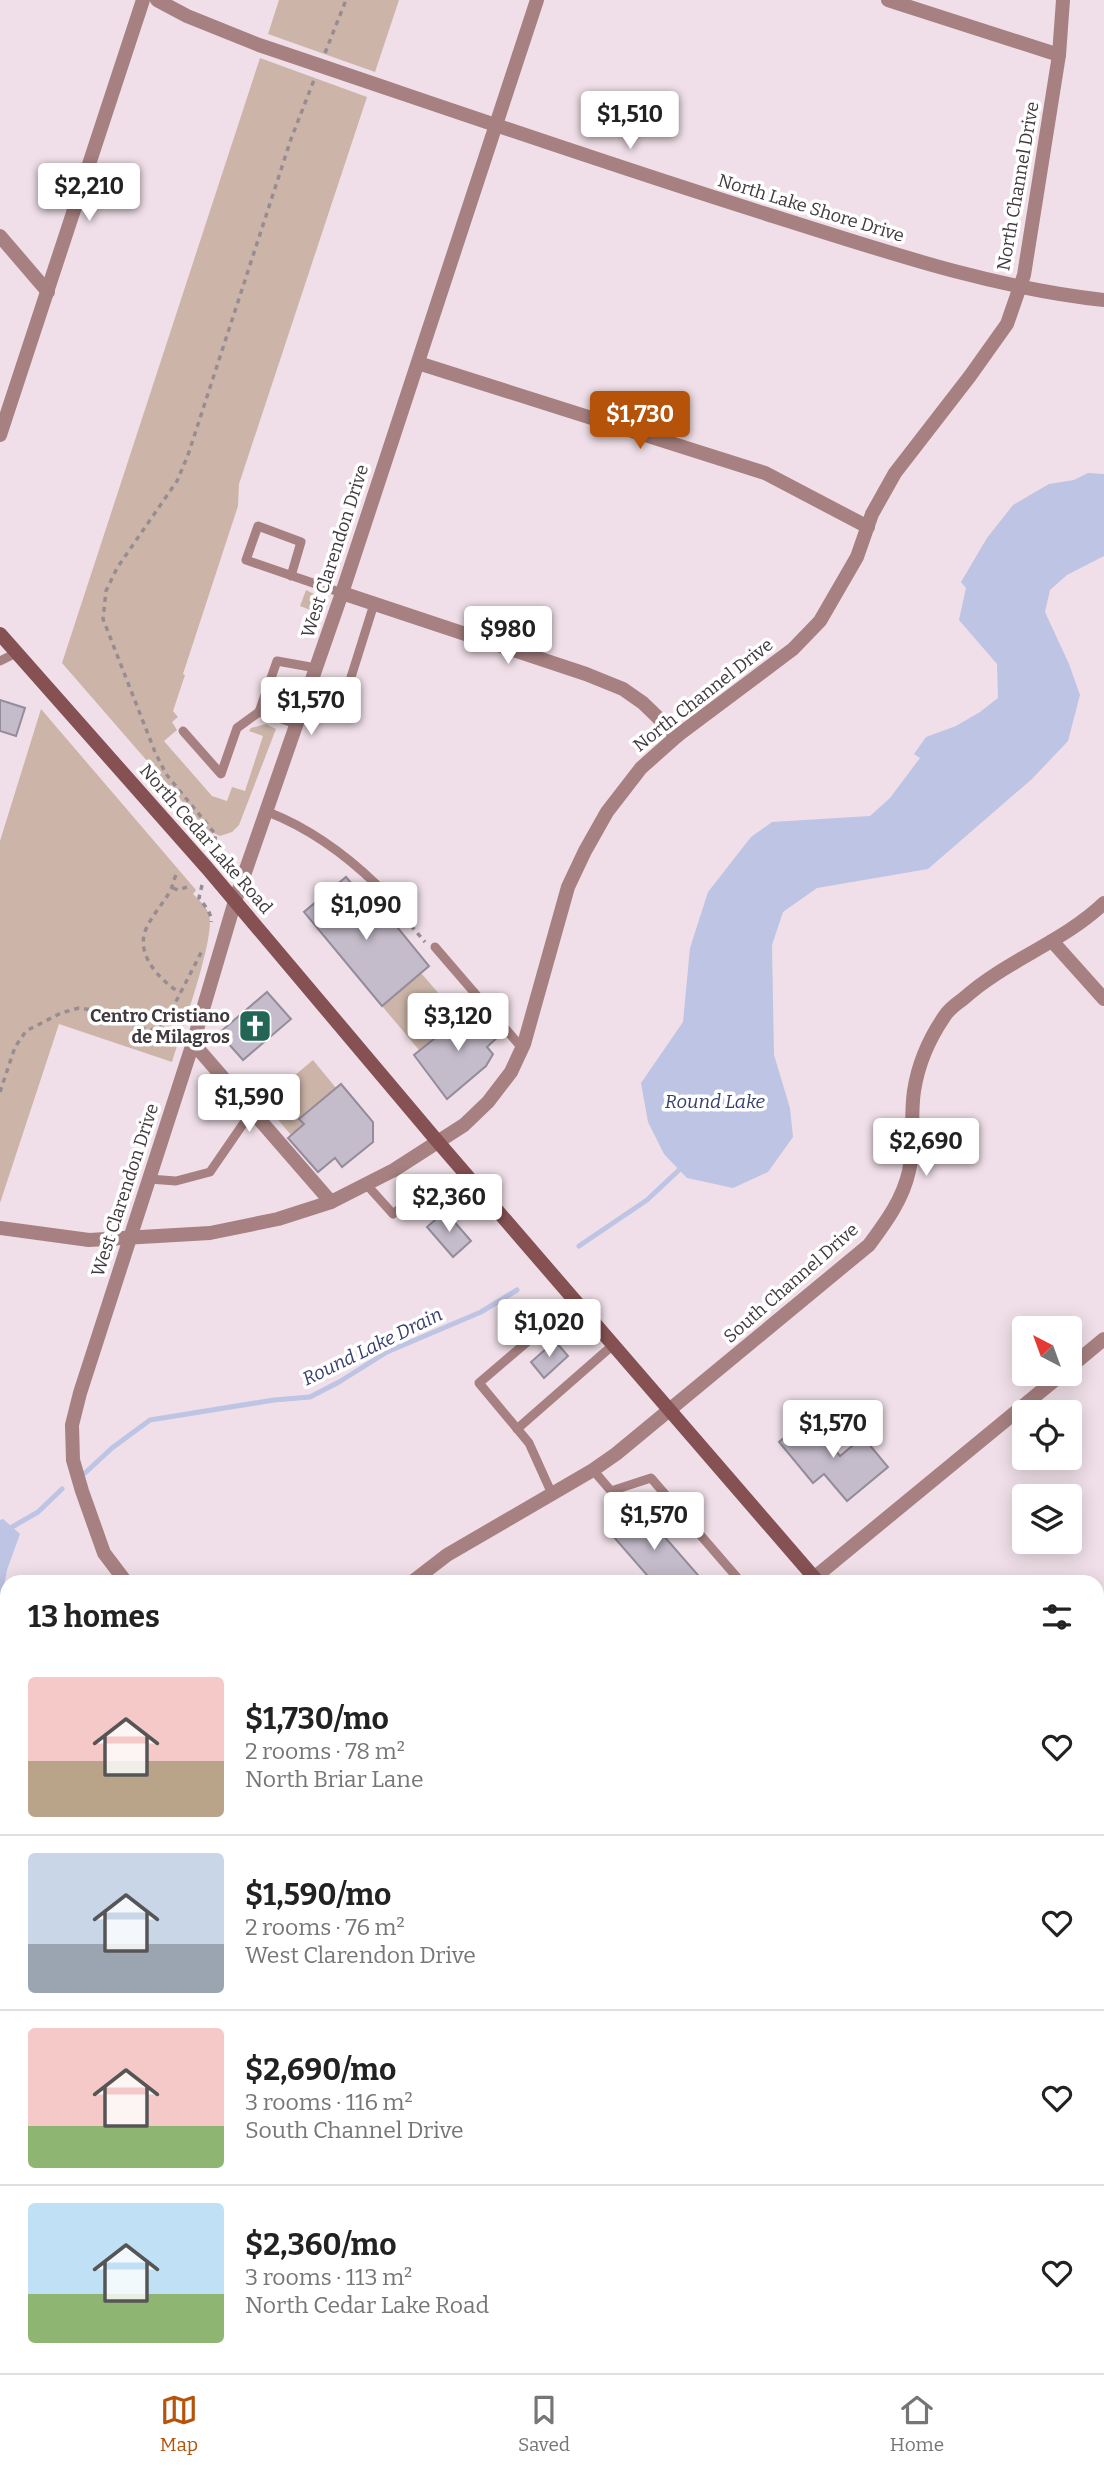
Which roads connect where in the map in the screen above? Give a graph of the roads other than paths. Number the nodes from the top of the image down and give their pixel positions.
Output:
1 (143, 0) edge
2 (158, 0) edge
3 (537, 0) edge
4 (888, 0) edge
5 (1063, 0) edge
6 (1059, 55) junction
7 (496, 125) junction
8 (0, 236) edge
9 (1020, 286) junction
10 (48, 292) junction
11 (1104, 300) edge
12 (418, 363) junction
13 (0, 435) edge
14 (868, 527) junction
15 (291, 576) junction
16 (342, 593) junction
17 (374, 604) junction
18 (0, 634) edge
19 (16, 653) junction
20 (0, 662) edge
21 (316, 668) junction
22 (306, 699) junction
23 (259, 712) junction
24 (297, 724) junction
25 (183, 731) dead end
26 (677, 736) junction
27 (268, 812) junction
28 (377, 885) road end
29 (235, 901) junction
30 (1104, 903) edge
31 (1052, 941) junction
32 (435, 947) road end
33 (1104, 999) edge
34 (193, 1043) junction
35 (522, 1048) junction
36 (251, 1111) junction
37 (438, 1142) junction
38 (149, 1179) junction
39 (366, 1184) junction
40 (422, 1191) dead end
41 (331, 1202) junction
42 (0, 1227) edge
43 (129, 1239) junction
44 (575, 1301) junction
45 (1104, 1339) edge
46 (613, 1345) junction
47 (1082, 1357) edge
48 (1048, 1386) edge
49 (670, 1411) junction
50 (517, 1429) junction
51 (593, 1470) junction
52 (552, 1494) junction
53 (121, 1575) edge
54 (421, 1575) edge
55 (735, 1575) edge
56 (808, 1575) edge
57 (820, 1575) edge

1 - 10 street
2 - 7 street, North Lake Shore Drive
3 - 7 street, West Clarendon Drive
4 - 6 street
5 - 6 street, North Channel Drive
6 - 9 street, North Channel Drive
7 - 9 street, North Lake Shore Drive
7 - 12 street, West Clarendon Drive
8 - 10 street
9 - 11 street, North Lake Shore Drive
9 - 14 street, North Channel Drive
10 - 13 street
12 - 14 street
12 - 16 street, West Clarendon Drive
14 - 26 street, North Channel Drive
15 - 15 lane
15 - 16 lane
16 - 17 street
16 - 21 street, West Clarendon Drive
17 - 22 lane
17 - 26 street
18 - 19 main road, North Cedar Lake Road
19 - 20 lane
19 - 29 main road, North Cedar Lake Road
21 - 22 street, West Clarendon Drive
21 - 23 lane
22 - 24 street, West Clarendon Drive
23 - 24 lane
23 - 25 lane
24 - 27 street, West Clarendon Drive
26 - 35 street, North Channel Drive
27 - 28 lane
27 - 29 street, West Clarendon Drive
29 - 34 street, West Clarendon Drive
29 - 37 main road, North Cedar Lake Road
30 - 31 street, South Channel Drive
31 - 33 street
31 - 49 street, South Channel Drive
32 - 35 lane
34 - 36 street
34 - 38 street, West Clarendon Drive
35 - 37 street, North Channel Drive
36 - 38 lane
36 - 41 street
37 - 39 street, North Channel Drive
37 - 44 main road, North Cedar Lake Road
38 - 43 street, West Clarendon Drive
39 - 40 lane
39 - 41 street, North Channel Drive
41 - 43 street, North Channel Drive
42 - 43 street, North Channel Drive
43 - 53 street, West Clarendon Drive
44 - 46 main road, North Cedar Lake Road
44 - 50 lane
45 - 47 street
46 - 49 main road, North Cedar Lake Road
46 - 50 lane
48 - 57 street
49 - 51 street, South Channel Drive
49 - 56 main road, North Cedar Lake Road
50 - 52 lane
51 - 52 street, South Channel Drive
51 - 55 lane
52 - 54 street, South Channel Drive

